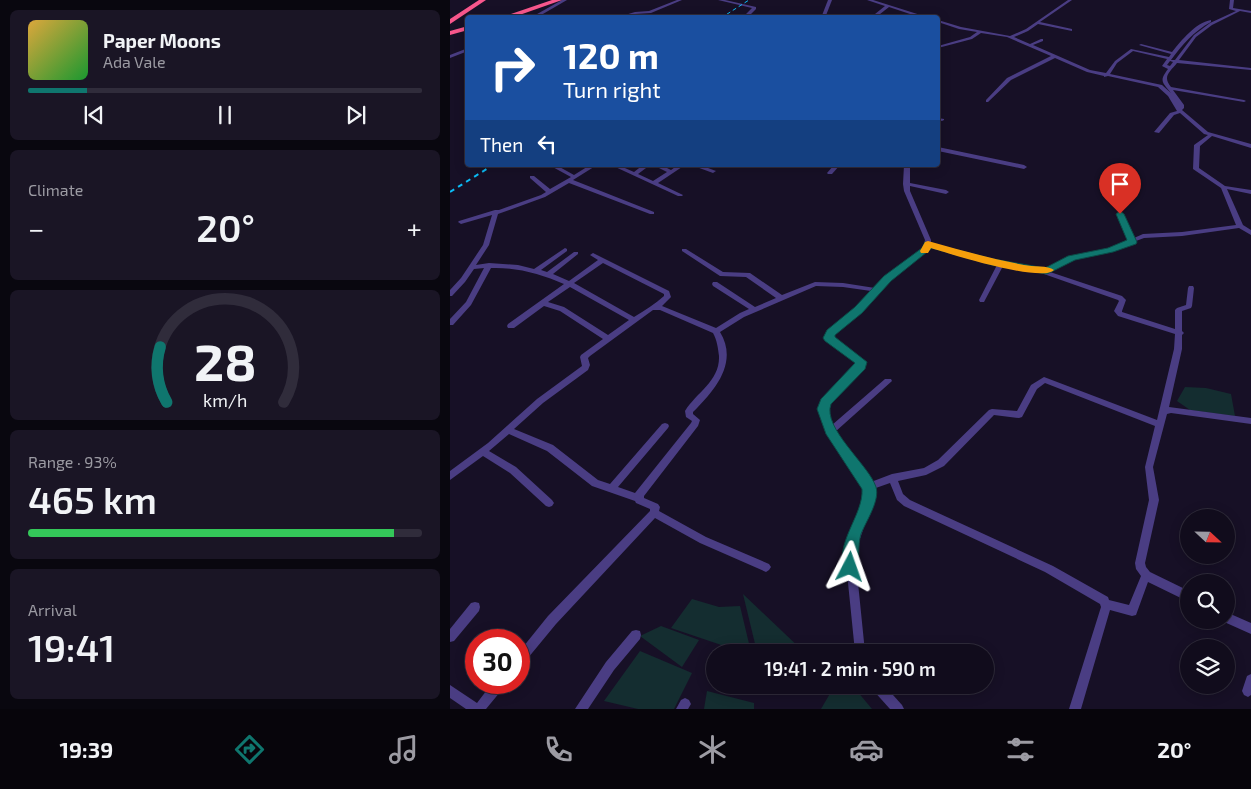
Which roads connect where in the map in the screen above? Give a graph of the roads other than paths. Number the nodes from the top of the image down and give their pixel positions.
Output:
1 (477, 0) edge
2 (483, 0) edge
3 (559, 0) edge
4 (564, 0) edge
5 (680, 0) edge
6 (720, 0) edge
7 (830, 0) edge
8 (869, 0) edge
9 (1070, 0) edge
10 (1232, 0) edge
11 (888, 6) junction
12 (1235, 9) junction
13 (1251, 12) edge
14 (512, 15) edge
15 (537, 15) edge
16 (628, 15) edge
17 (750, 15) edge
18 (824, 15) edge
19 (876, 15) edge
20 (918, 15) edge
21 (450, 20) edge
22 (940, 21) edge
23 (1038, 23) junction
24 (465, 29) edge
25 (1071, 30) dead end
26 (982, 31) junction
27 (450, 34) edge
28 (1010, 37) junction
29 (1042, 40) dead end
30 (940, 41) edge
31 (948, 43) junction
32 (1142, 45) dead end
33 (940, 46) edge
34 (1029, 46) junction
35 (465, 50) edge
36 (1174, 54) junction
37 (1053, 56) junction
38 (450, 57) edge
39 (1169, 59) junction
40 (1176, 62) junction
41 (1172, 68) junction
42 (1251, 69) edge
43 (1106, 76) junction
44 (1170, 88) junction
45 (988, 101) dead end
46 (1244, 101) dead end
47 (1179, 110) junction
48 (1157, 132) dead end
49 (1211, 135) junction
50 (1251, 146) edge
51 (940, 149) edge
52 (555, 167) edge
53 (591, 167) edge
54 (618, 167) edge
55 (645, 167) edge
56 (661, 167) edge
57 (679, 167) edge
58 (699, 167) edge
59 (836, 167) edge
60 (906, 167) edge
61 (1024, 167) dead end
62 (672, 172) junction
63 (713, 172) dead end
64 (830, 173) dead end
65 (634, 174) junction
66 (532, 177) dead end
67 (574, 180) junction
68 (654, 183) junction
69 (906, 184) junction
70 (1223, 187) junction
71 (550, 192) junction
72 (946, 192) dead end
73 (1251, 192) edge
74 (680, 195) dead end
75 (499, 210) junction
76 (652, 213) dead end
77 (1120, 214) dead end
78 (461, 222) dead end
79 (1240, 226) junction
80 (1251, 233) edge
81 (1133, 242) junction
82 (928, 244) junction
83 (565, 250) dead end
84 (684, 250) dead end
85 (576, 254) dead end
86 (593, 255) dead end
87 (602, 260) junction
88 (1001, 264) junction
89 (480, 266) junction
90 (537, 270) junction
91 (1040, 271) junction
92 (549, 274) junction
93 (570, 284) junction
94 (715, 284) dead end
95 (1191, 288) dead end
96 (876, 290) junction
97 (450, 294) edge
98 (782, 299) junction
99 (982, 300) dead end
100 (543, 303) junction
101 (656, 307) junction
102 (755, 310) junction
103 (634, 320) junction
104 (450, 323) edge
105 (511, 326) dead end
106 (716, 331) junction
107 (1180, 333) junction
108 (608, 339) junction
109 (888, 382) dead end
110 (1164, 412) junction
111 (1251, 421) edge
112 (1160, 424) junction
113 (665, 426) dead end
114 (510, 428) junction
115 (830, 431) junction
116 (482, 451) junction
117 (450, 476) edge
118 (892, 478) junction
119 (869, 488) junction
120 (612, 489) junction
121 (638, 498) junction
122 (548, 503) dead end
123 (654, 512) junction
124 (766, 567) dead end
125 (1146, 575) junction
126 (1180, 592) edge
127 (1106, 604) junction
128 (476, 607) dead end
129 (1235, 621) edge
130 (1251, 629) edge
131 (636, 635) dead end
132 (450, 637) edge
133 (859, 644) edge
134 (530, 647) edge
135 (450, 691) edge
136 (490, 694) edge
137 (884, 694) edge
138 (477, 709) edge
139 (581, 709) edge
140 (898, 709) edge
141 (1075, 709) edge

1 - 21 highway
2 - 21 highway
3 - 14 highway
4 - 15 street
5 - 16 street
6 - 17 street
7 - 18 street
8 - 11 street
9 - 23 street
10 - 12 street
11 - 19 street
11 - 20 street
12 - 13 street
12 - 36 street
12 - 40 street
22 - 26 street
23 - 25 street
23 - 28 street
24 - 27 highway
26 - 28 street
26 - 31 street
28 - 34 street
29 - 34 street
30 - 31 street
31 - 33 street
32 - 36 street
34 - 37 street
35 - 38 street
36 - 39 street
37 - 43 street
37 - 45 street
39 - 40 street
39 - 41 street
39 - 43 street
40 - 41 street
40 - 42 street
41 - 44 street
43 - 47 street
44 - 46 street
44 - 47 street
47 - 48 street
47 - 49 street
49 - 50 street
49 - 70 street
51 - 61 street
52 - 67 street
53 - 67 street
54 - 65 street
55 - 65 street
56 - 62 street
57 - 62 street
58 - 63 street
59 - 64 street
60 - 69 street
62 - 68 street
65 - 68 street
66 - 71 street
67 - 71 street
67 - 76 street
68 - 74 street
69 - 72 street
69 - 82 street
70 - 73 street
70 - 79 street
71 - 75 street
75 - 78 street
75 - 89 street
77 - 81 street
79 - 80 street
79 - 81 street
81 - 91 street
82 - 88 street
82 - 96 street
83 - 90 street
84 - 98 street
85 - 92 street
86 - 87 street
87 - 93 street
87 - 101 street
88 - 91 street
88 - 99 street
89 - 90 street
89 - 97 street
89 - 104 street
90 - 92 street
91 - 107 street
92 - 93 street
93 - 100 street
93 - 103 street
94 - 102 street
95 - 107 street
96 - 98 street
96 - 115 street
98 - 102 street
100 - 105 street
100 - 108 street
101 - 103 street
101 - 106 street
102 - 106 street
103 - 108 street
106 - 121 street
107 - 110 street
108 - 114 street
109 - 115 street
110 - 111 street
110 - 112 street
112 - 118 street
112 - 125 street
113 - 120 street
114 - 116 street
114 - 120 street
115 - 119 street
116 - 117 street
116 - 122 street
118 - 119 street
118 - 127 street
119 - 133 street
120 - 121 street
121 - 123 street
123 - 124 street
123 - 134 street
125 - 126 street
125 - 127 street
127 - 141 street
128 - 132 street
129 - 130 street
131 - 139 street
135 - 138 street
136 - 138 street
137 - 140 street

